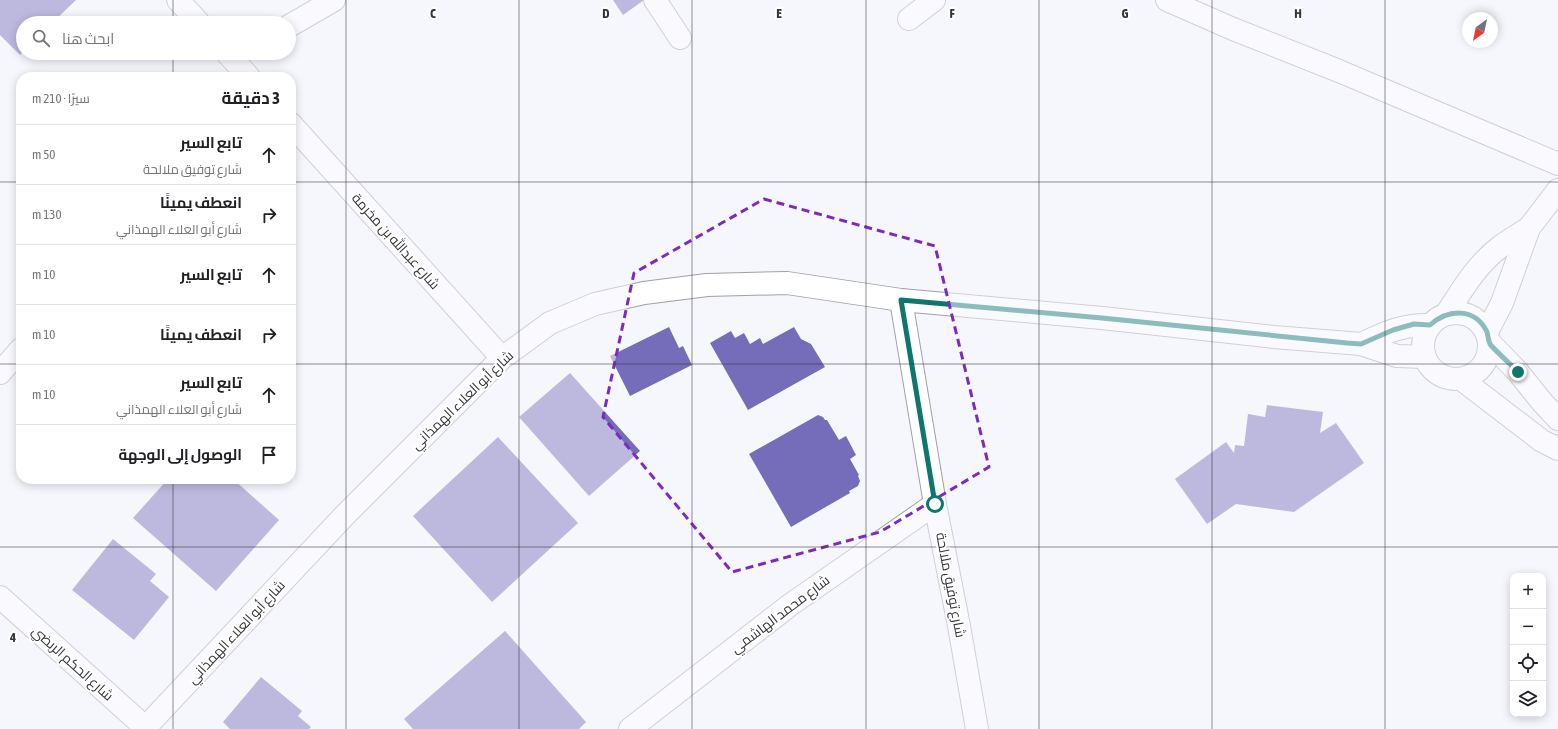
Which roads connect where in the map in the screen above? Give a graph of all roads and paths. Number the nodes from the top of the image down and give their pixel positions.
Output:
1 (178, 0) edge
2 (334, 0) edge
3 (655, 0) edge
4 (934, 0) edge
5 (1167, 0) edge
6 (193, 16) edge
7 (909, 19) dead end
8 (296, 22) edge
9 (680, 38) dead end
10 (237, 60) edge
11 (246, 72) edge
12 (296, 130) edge
13 (1558, 164) edge
14 (1558, 190) edge
15 (1529, 228) junction
16 (901, 300) junction
17 (1439, 319) junction
18 (1488, 338) junction
19 (1361, 344) junction
20 (16, 355) edge
21 (1424, 357) junction
22 (502, 358) junction
23 (0, 373) edge
24 (1461, 379) junction
25 (1558, 419) edge
26 (1558, 449) edge
27 (935, 504) junction
28 (0, 597) edge
29 (146, 729) edge
30 (630, 729) edge
31 (977, 729) edge

1 - 6 street
2 - 8 street
3 - 9 street
4 - 7 street
5 - 13 street
10 - 11 street
12 - 22 street, شارع عبدالله بن مخرمة
14 - 15 street
15 - 17 street
15 - 18 street
16 - 19 street, شارع أبو العلاء الهمذاني
16 - 22 street, شارع أبو العلاء الهمذاني
16 - 27 street, شارع توفيق ملالحة
17 - 18 street
17 - 19 street, شارع أبو العلاء الهمذاني
17 - 21 street
18 - 24 street
18 - 25 street
19 - 21 street, شارع أبو العلاء الهمذاني
20 - 23 street
21 - 24 street
22 - 29 street, شارع أبو العلاء الهمذاني
24 - 26 street
27 - 30 street, شارع محمد الهاشمي
27 - 31 street, شارع توفيق ملالحة
28 - 29 street, شارع الحكم الربضي

